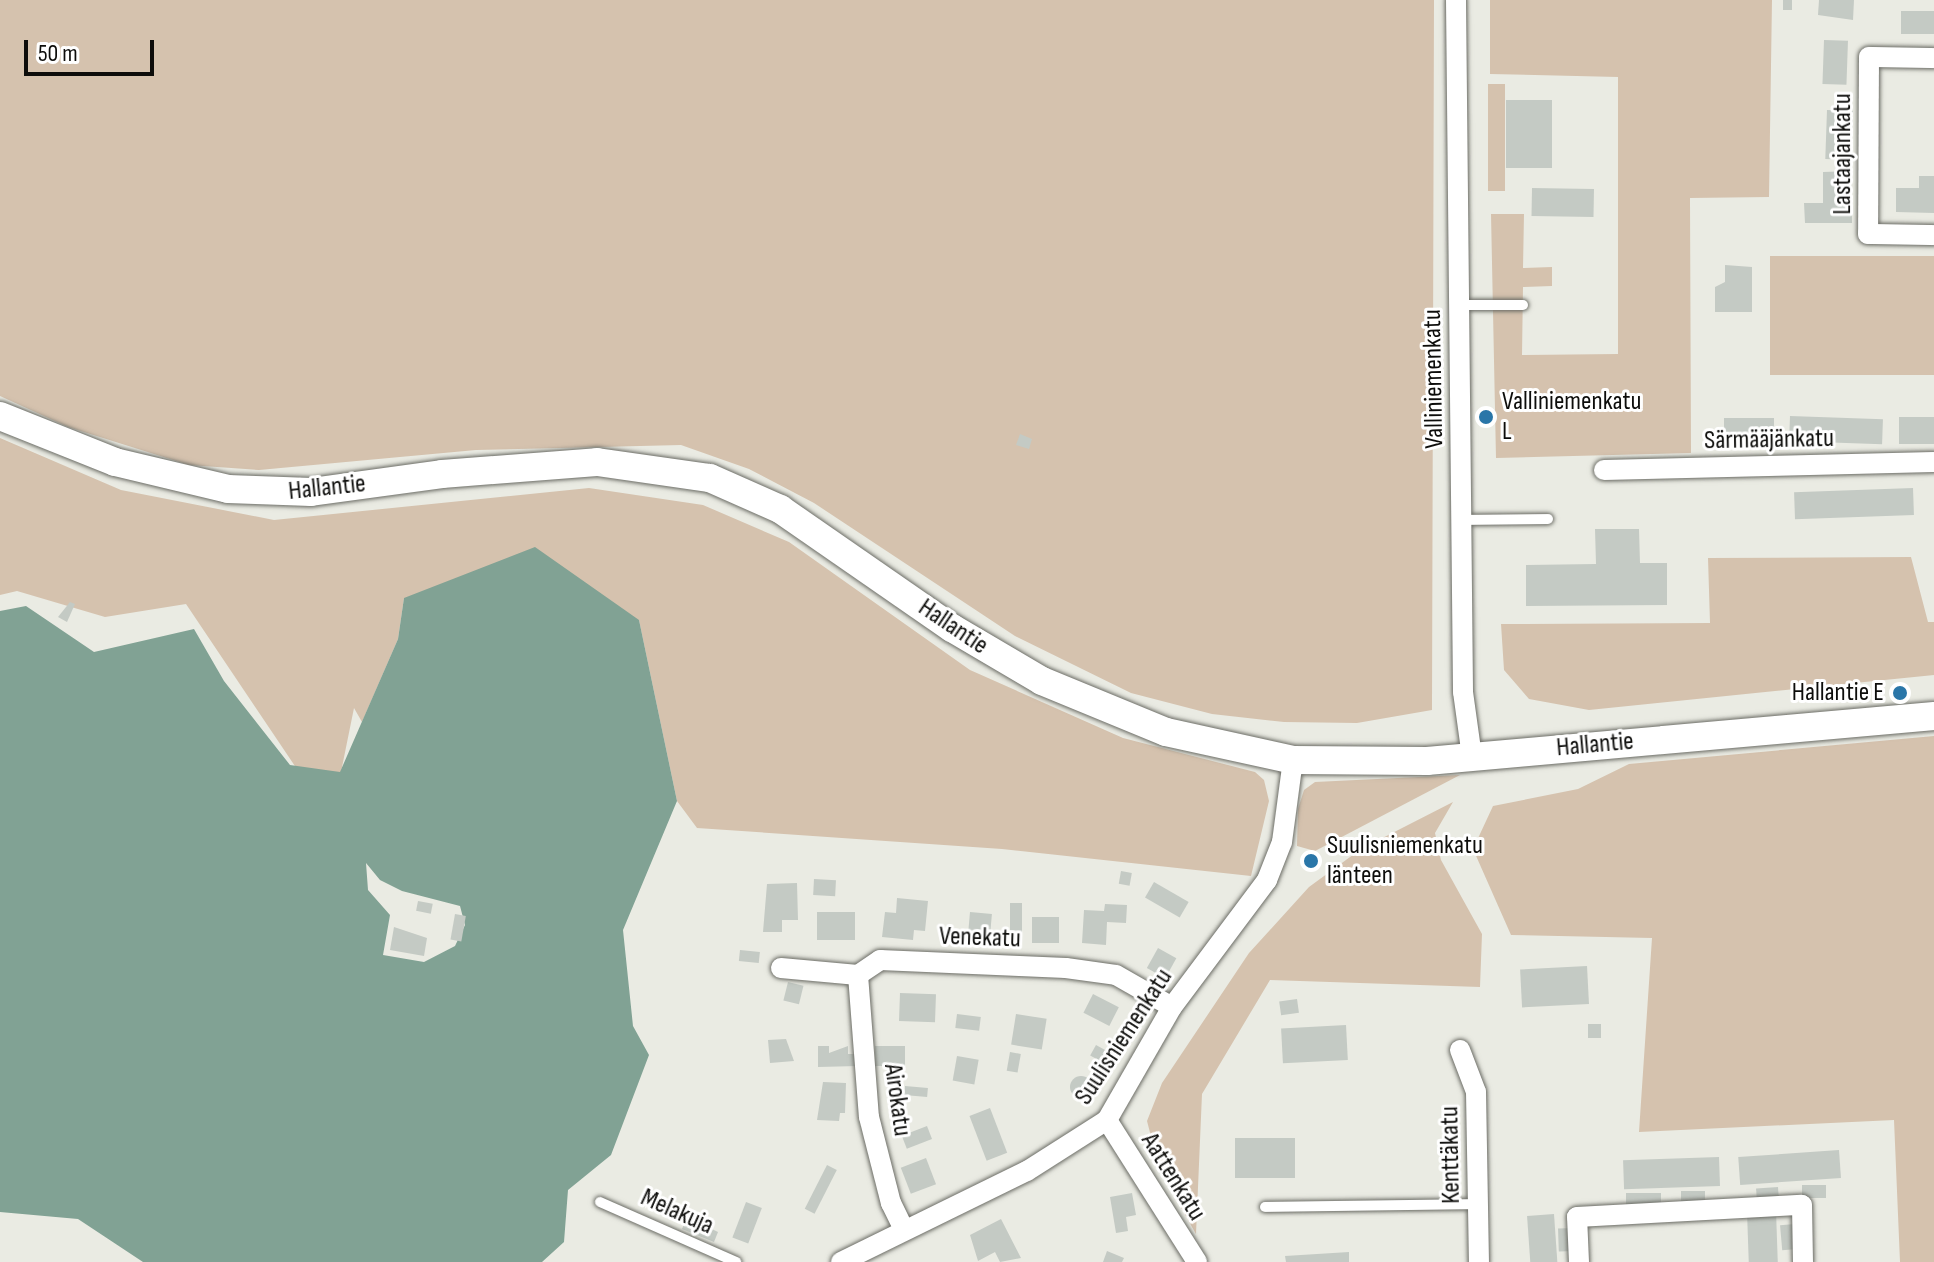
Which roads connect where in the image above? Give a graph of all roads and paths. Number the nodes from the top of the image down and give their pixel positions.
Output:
1 (1456, 0) edge
2 (1934, 58) edge
3 (1934, 235) edge
4 (1460, 305) junction
5 (1523, 305) dead end
6 (0, 416) edge
7 (1934, 462) edge
8 (1604, 470) dead end
9 (1548, 519) dead end
10 (1461, 520) junction
11 (1934, 716) edge
12 (1472, 757) junction
13 (1293, 760) junction
14 (781, 968) dead end
15 (858, 975) junction
16 (1172, 1007) junction
17 (1460, 1050) dead end
18 (1107, 1120) junction
19 (600, 1202) dead end
20 (1478, 1204) junction
21 (1265, 1207) dead end
22 (903, 1228) junction
23 (736, 1262) edge
24 (841, 1262) edge
25 (1197, 1262) edge
26 (1479, 1262) edge
27 (1579, 1262) edge
28 (1803, 1262) edge

1 - 4 street, Valliniemenkatu
2 - 3 street, Lastaajankatu
4 - 5 lane
4 - 10 street, Valliniemenkatu
6 - 13 street, Hallantie
7 - 8 street, Särmääjänkatu
9 - 10 lane
10 - 12 street, Valliniemenkatu
11 - 12 street, Hallantie
12 - 13 street, Hallantie
13 - 16 street, Suulisniemenkatu
14 - 15 street, Venekatu
15 - 16 street, Venekatu
15 - 22 street, Airokatu
16 - 18 street, Suulisniemenkatu
17 - 20 street, Kenttäkatu
18 - 22 street, Suulisniemenkatu
18 - 25 street, Aattenkatu
19 - 23 lane, Melakuja
20 - 21 lane
20 - 26 street, Kenttäkatu
22 - 24 street, Suulisniemenkatu
27 - 28 street

